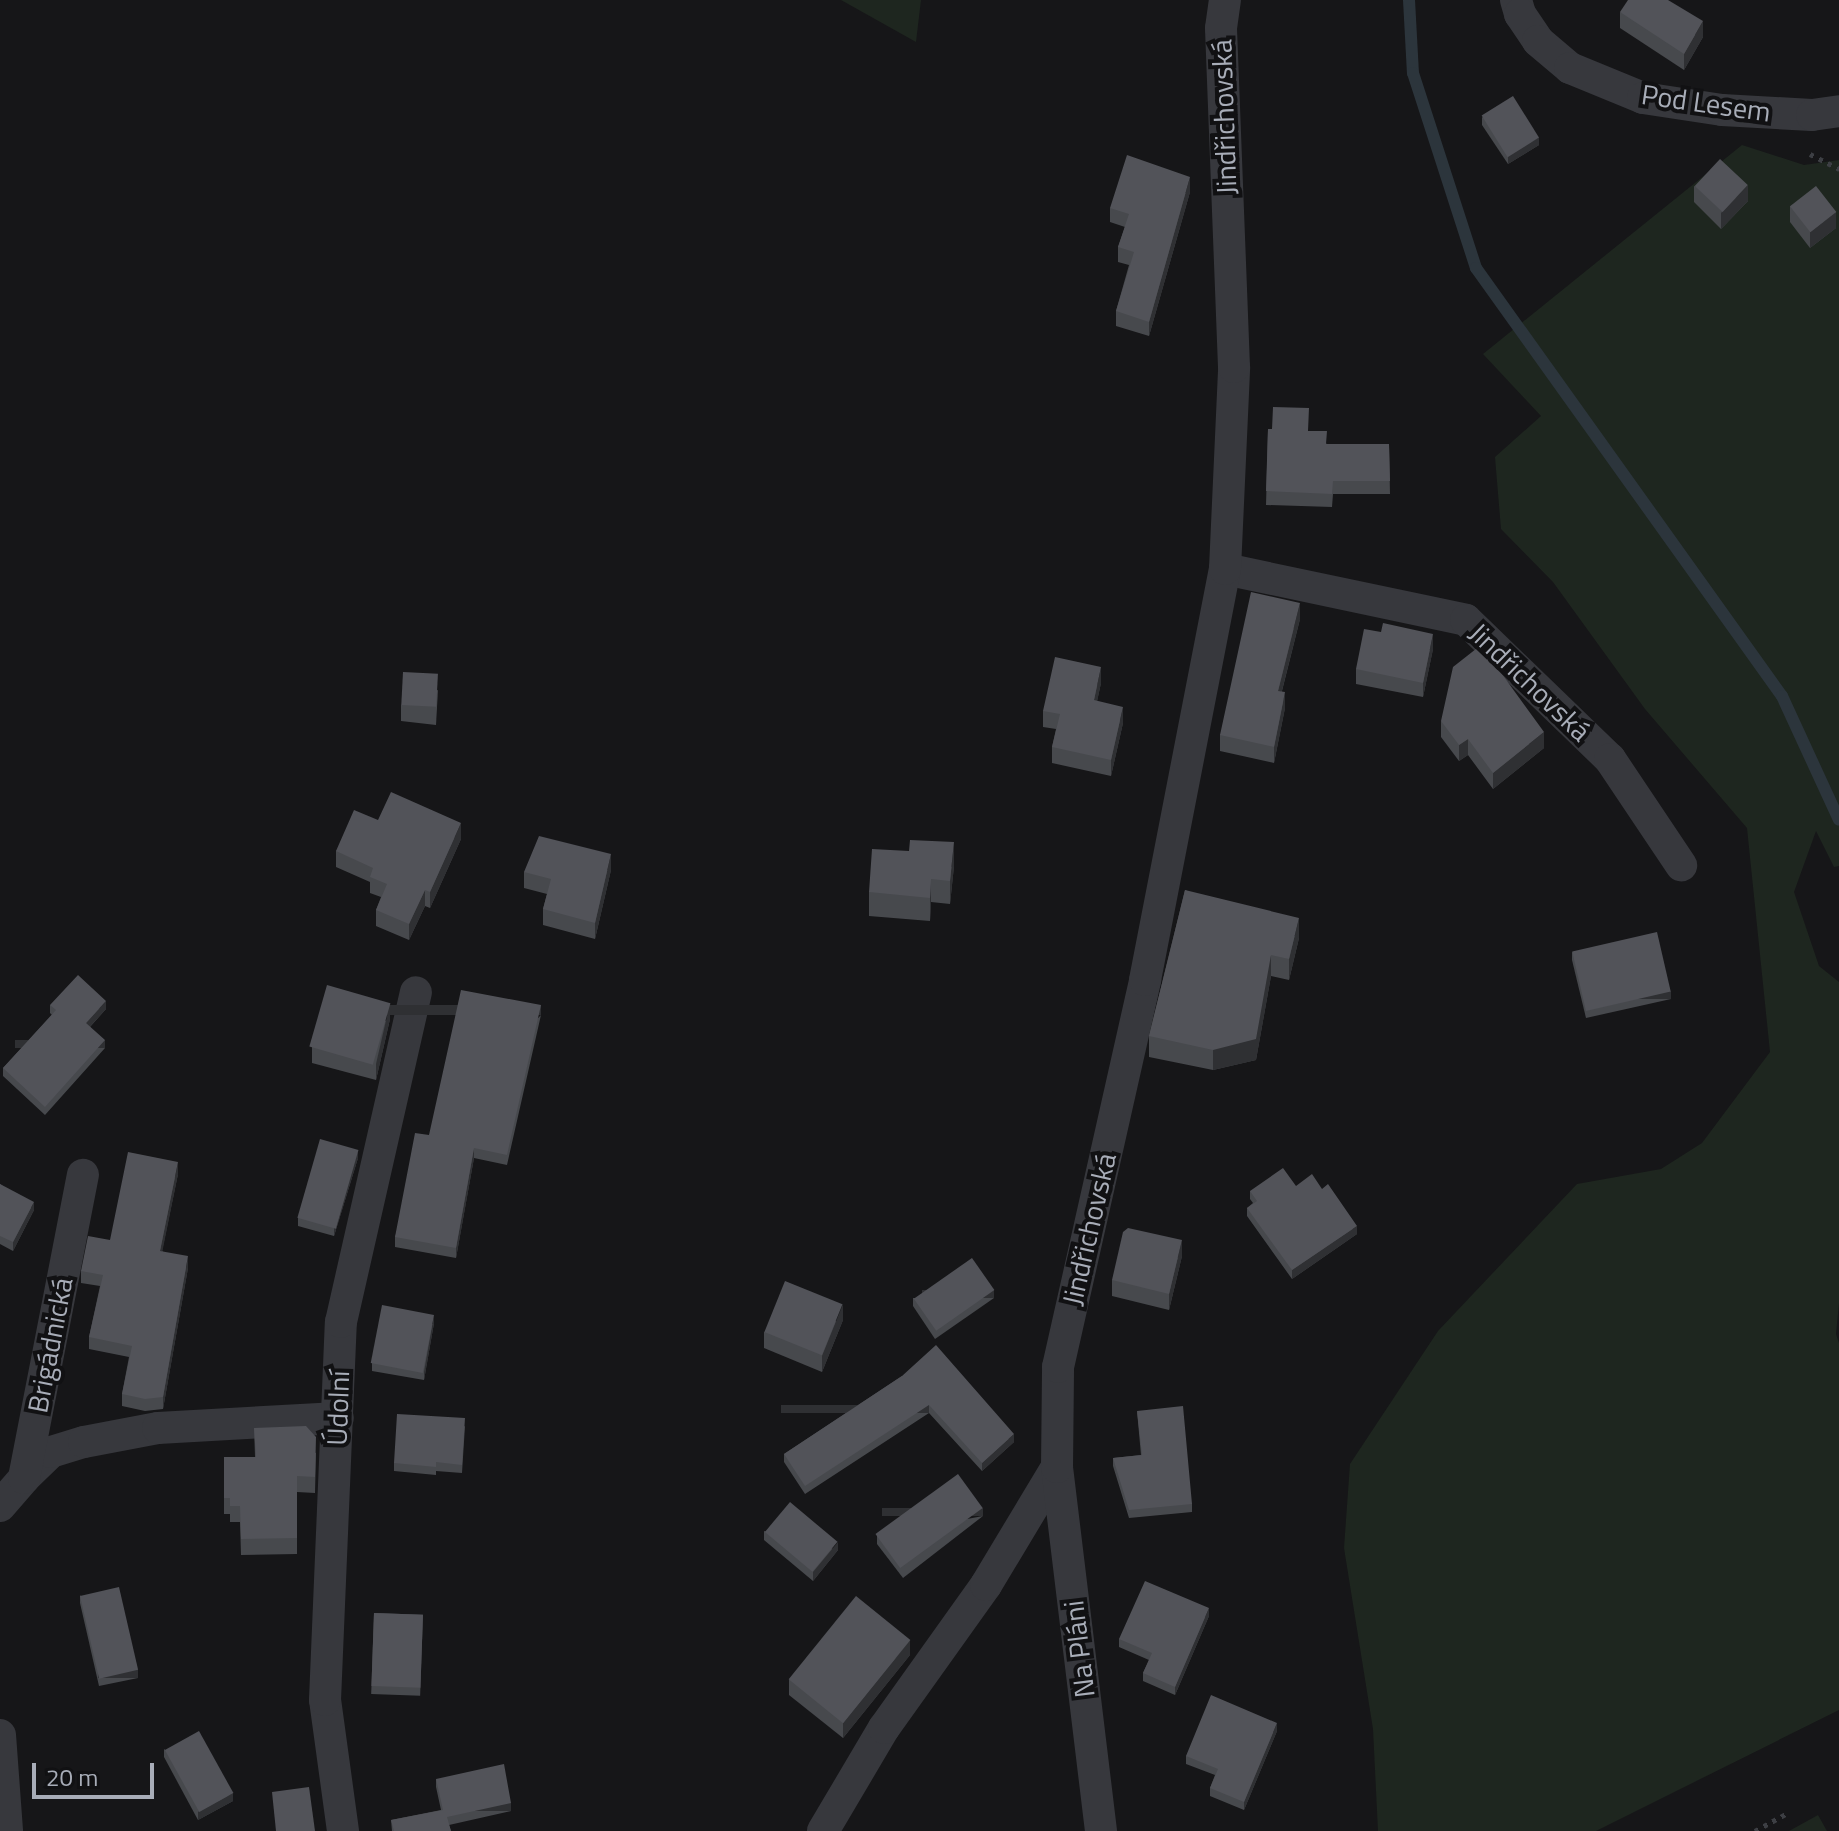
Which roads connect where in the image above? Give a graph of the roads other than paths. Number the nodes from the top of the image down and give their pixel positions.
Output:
1 (1244, 0) edge
2 (1516, 0) edge
3 (1223, 14) edge
4 (1839, 111) edge
5 (1225, 569) junction
6 (1681, 865) dead end
7 (416, 992) dead end
8 (83, 1175) dead end
9 (338, 1418) junction
10 (1057, 1467) junction
11 (24, 1478) junction
12 (0, 1506) edge
13 (0, 1735) edge
14 (7, 1831) edge
15 (343, 1831) edge
16 (823, 1831) edge
17 (1101, 1831) edge

1 - 3 street
2 - 4 street, Pod Lesem
3 - 5 street, Jindřichovská
5 - 6 street, Jindřichovská
5 - 10 street, Jindřichovská
7 - 9 street, Údolní
8 - 11 street, Brigádnická
9 - 11 street
9 - 15 street, Údolní
10 - 16 street
10 - 17 street, Na Pláni
11 - 12 street, Brigádnická
13 - 14 street

